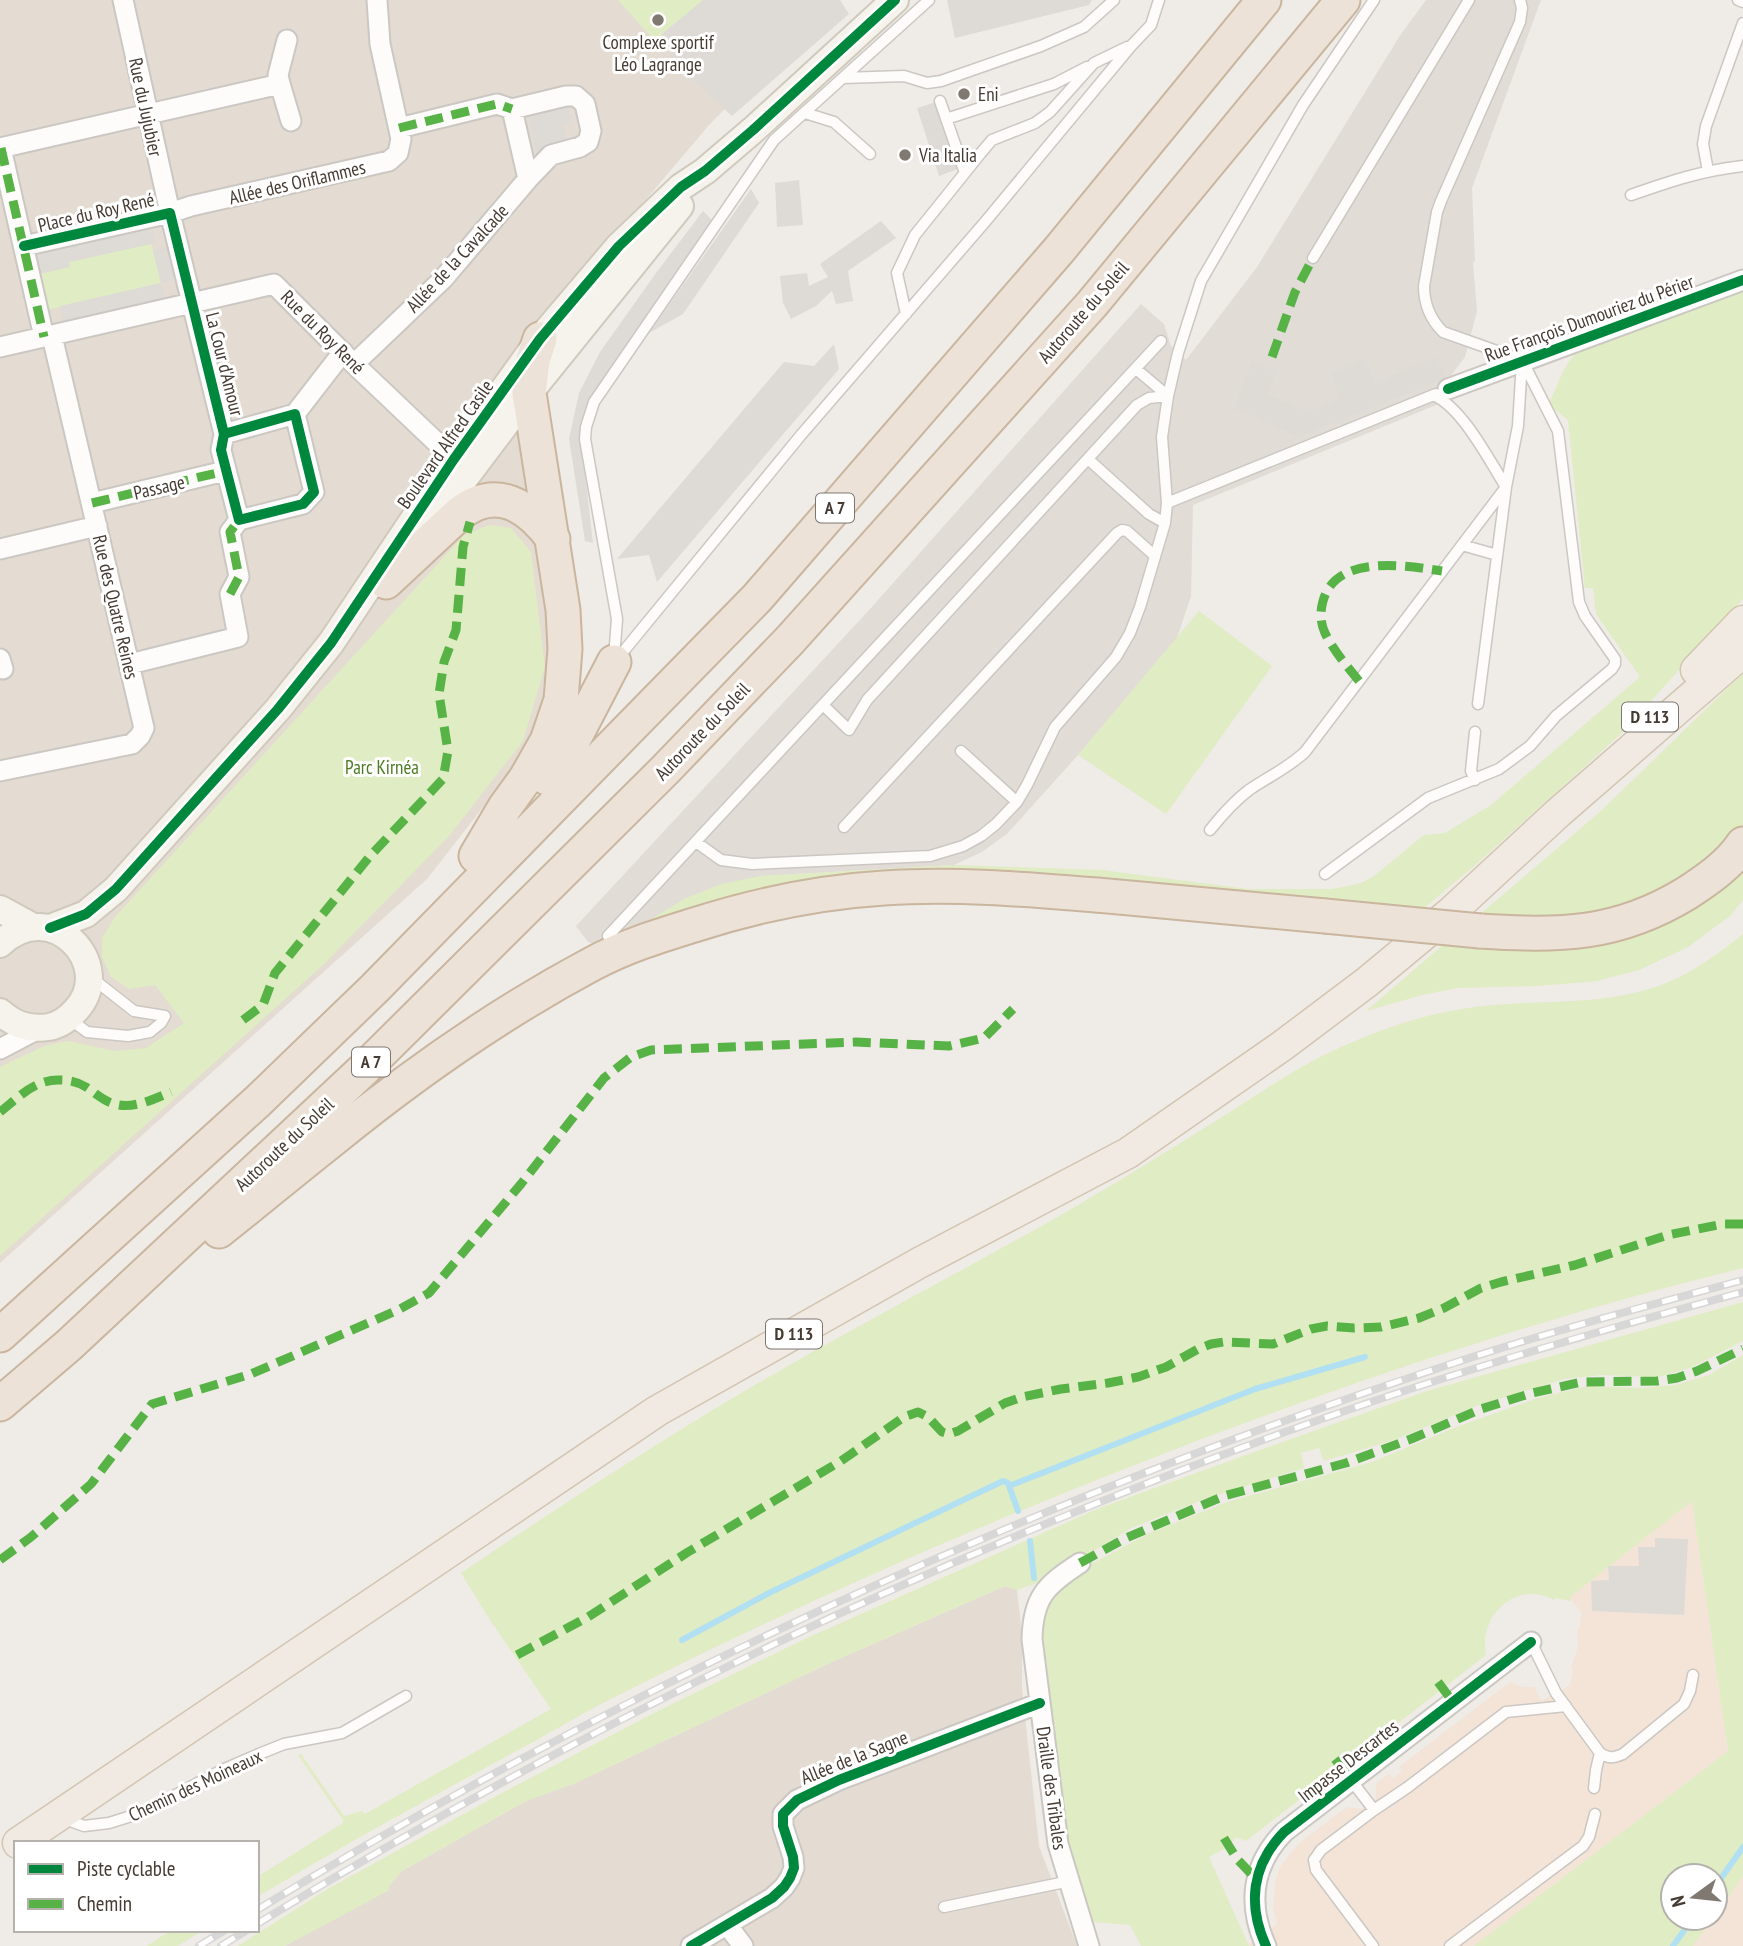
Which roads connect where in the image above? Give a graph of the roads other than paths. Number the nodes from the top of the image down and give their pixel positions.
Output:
1 (123, 0) edge
2 (377, 0) edge
3 (895, 0) edge
4 (929, 0) edge
5 (1114, 0) edge
6 (1159, 0) edge
7 (1264, 0) edge
8 (1342, 0) edge
9 (1374, 0) edge
10 (1469, 0) edge
11 (1520, 0) edge
12 (1738, 0) edge
13 (1743, 2) edge
14 (1743, 23) edge
15 (287, 40) dead end
16 (1131, 46) junction
17 (1094, 63) junction
18 (843, 78) junction
19 (280, 84) junction
20 (940, 101) dead end
21 (512, 109) junction
22 (805, 113) junction
23 (148, 114) junction
24 (946, 119) junction
25 (291, 121) dead end
26 (399, 128) junction
27 (1, 148) edge
28 (870, 154) dead end
29 (1743, 166) edge
30 (1708, 170) junction
31 (705, 171) junction
32 (964, 173) junction
33 (528, 179) junction
34 (1631, 195) dead end
35 (170, 213) junction
36 (24, 246) junction
37 (1313, 258) dead end
38 (1743, 280) edge
39 (191, 302) junction
40 (906, 314) junction
41 (48, 337) junction
42 (540, 339) junction
43 (1161, 341) dead end
44 (0, 347) edge
45 (349, 358) junction
46 (1522, 360) junction
47 (1136, 369) junction
48 (1440, 392) junction
49 (529, 393) junction
50 (1168, 396) junction
51 (295, 414) junction
52 (224, 433) junction
53 (454, 459) junction
54 (1088, 459) junction
55 (225, 471) junction
56 (1506, 487) junction
57 (92, 503) junction
58 (1167, 503) junction
59 (239, 520) junction
60 (1165, 523) junction
61 (97, 526) junction
62 (553, 539) junction
63 (1462, 545) junction
64 (0, 550) edge
65 (1497, 555) junction
66 (1156, 556) junction
67 (386, 582) junction
68 (1743, 621) edge
69 (331, 643) junction
70 (1743, 652) edge
71 (614, 662) junction
72 (130, 664) junction
73 (1478, 704) dead end
74 (823, 705) junction
75 (1475, 732) dead end
76 (961, 751) dead end
77 (0, 771) edge
78 (1475, 780) junction
79 (1017, 802) junction
80 (1558, 813) junction
81 (844, 827) dead end
82 (1210, 830) dead end
83 (696, 842) junction
84 (1743, 844) edge
85 (476, 856) junction
86 (1325, 874) dead end
87 (116, 889) junction
88 (0, 909) edge
89 (41, 927) junction
90 (608, 936) dead end
91 (0, 944) edge
92 (87, 967) junction
93 (375, 988) junction
94 (0, 1012) edge
95 (68, 1018) junction
96 (38, 1029) junction
97 (0, 1049) edge
98 (0, 1335) edge
99 (69, 1345) junction
100 (0, 1404) edge
101 (1080, 1563) dead end
102 (1531, 1642) joint
103 (1693, 1675) dead end
104 (406, 1696) dead end
105 (1040, 1703) junction
106 (1566, 1706) junction
107 (1600, 1753) junction
108 (1350, 1780) junction
109 (1594, 1788) dead end
110 (1374, 1810) junction
111 (1595, 1814) dead end
112 (58, 1816) junction
113 (21, 1841) edge
114 (1070, 1881) junction
115 (944, 1907) dead end
116 (728, 1926) junction
117 (691, 1946) edge
118 (743, 1946) edge
119 (1089, 1946) edge
120 (1266, 1946) edge
121 (1373, 1946) edge
122 (1450, 1946) edge

1 - 23 street, Rue du Jujubier
2 - 26 street, Allée des Oriflammes
3 - 31 street, Boulevard Alfred Casile
4 - 18 lane
5 - 18 lane
6 - 16 lane
7 - 93 highway, A 7
8 - 99 highway, Autoroute du Soleil / A 7
9 - 50 lane
10 - 37 lane
11 - 46 lane
12 - 13 lane
14 - 30 lane
15 - 19 street
16 - 17 lane
16 - 40 lane
17 - 24 lane
17 - 32 lane
18 - 22 lane
19 - 23 street
19 - 25 street
20 - 24 lane
21 - 26 street
21 - 33 street
21 - 33 street, Allée de la Cavalcade
22 - 28 lane
22 - 71 lane
23 - 27 street
23 - 35 street, Rue du Jujubier
24 - 32 lane
26 - 35 street, Allée des Oriflammes
27 - 36 street, Place du Roy René
29 - 30 lane
30 - 34 lane
31 - 42 street, Boulevard Alfred Casile
31 - 49 street, Boulevard Alfred Casile
32 - 40 lane
33 - 45 street, Allée de la Cavalcade
35 - 36 street, Place du Roy René
35 - 39 street, Place du Roy René
36 - 41 street, Place du Roy René
38 - 46 street, Rue François Dumouriez du Périer
39 - 41 street, Rue du Roy René
39 - 45 street, Rue du Roy René
39 - 52 street, La Cour d'Amour
40 - 71 lane
41 - 44 street, Rue du Roy René
41 - 57 street, Rue des Quatre Reines
42 - 49 highway
42 - 53 street, Boulevard Alfred Casile
43 - 47 lane
45 - 51 street, Allée de la Cavalcade
45 - 53 street, Rue du Roy René
46 - 48 street, Rue François Dumouriez du Périer
46 - 56 lane
46 - 78 lane
47 - 50 lane
47 - 74 lane
48 - 56 lane
48 - 58 lane
49 - 62 highway
49 - 67 street, Boulevard Alfred Casile
50 - 54 lane
50 - 58 lane
51 - 52 street, La Cour d'Amour
51 - 59 street
52 - 55 street, La Cour d'Amour
53 - 69 street, Boulevard Alfred Casile
54 - 60 lane
54 - 74 lane
55 - 57 street, Passage
55 - 59 street, La Cour d'Amour
56 - 63 lane
56 - 65 lane
57 - 61 street, Rue des Quatre Reines
58 - 60 lane
59 - 72 street
60 - 66 lane
61 - 64 street
61 - 72 street, Rue des Quatre Reines
62 - 67 highway
62 - 85 highway
63 - 65 lane
63 - 82 lane
65 - 73 lane
66 - 79 lane
66 - 81 lane
67 - 69 street, Boulevard Alfred Casile
68 - 80 main road, D 113
69 - 87 street, Boulevard Alfred Casile
70 - 80 main road, D 113
71 - 85 highway
72 - 77 street, Rue des Quatre Reines
74 - 83 lane
75 - 78 lane
76 - 79 lane
78 - 86 lane
79 - 83 lane
80 - 112 main road, D 113
83 - 90 lane
84 - 99 highway, bridge
85 - 93 highway
87 - 89 street, Boulevard Alfred Casile
87 - 92 street, Boulevard Alfred Casile
88 - 89 street
89 - 91 street, Boulevard Alfred Casile
89 - 92 street
92 - 95 street, Boulevard Alfred Casile
92 - 95 lane
93 - 98 highway, A 7
94 - 96 street
95 - 96 street
96 - 97 street
99 - 100 highway, Autoroute du Soleil / A 7
101 - 105 street, Draille des Tribales
102 - 106 lane
102 - 108 street, Impasse Descartes
103 - 107 lane
104 - 112 lane, Chemin des Moineaux
105 - 114 street, Draille des Tribales
105 - 116 street, Allée de la Sagne
106 - 107 lane
106 - 110 lane
107 - 109 lane
108 - 110 lane
108 - 120 street, Impasse Descartes
110 - 121 lane
111 - 122 lane
112 - 113 main road, D 113
114 - 115 lane
114 - 119 street, Draille des Tribales
116 - 117 street, Allée de la Sagne
116 - 118 street

